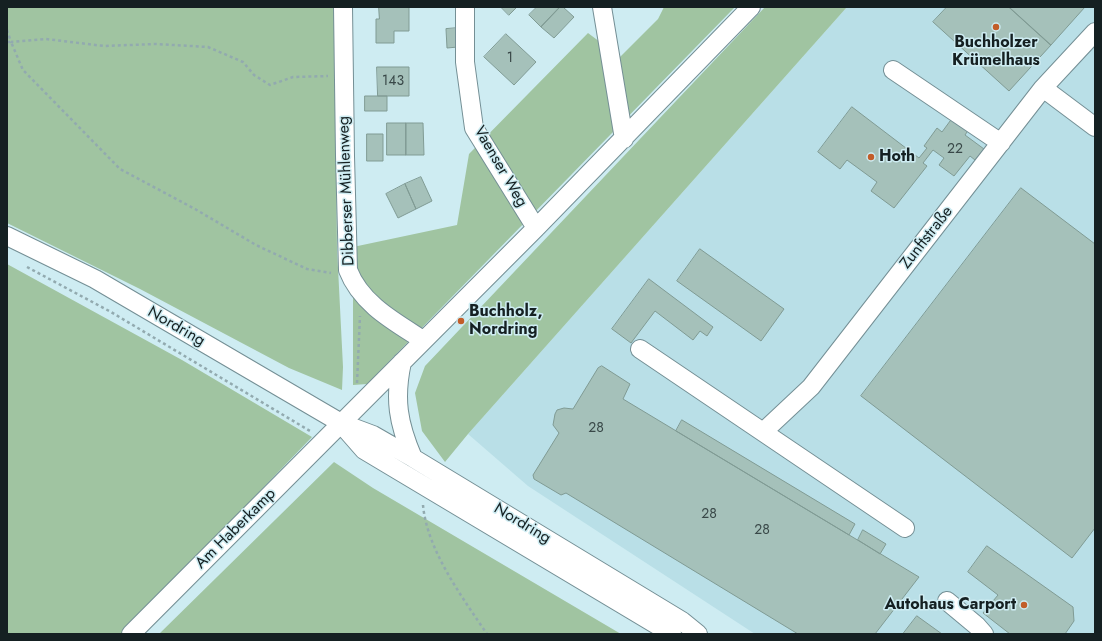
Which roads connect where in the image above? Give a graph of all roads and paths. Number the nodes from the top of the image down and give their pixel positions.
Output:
1 (344, 7) edge
2 (465, 7) edge
3 (602, 7) edge
4 (751, 7) edge
5 (7, 30) edge
6 (1095, 32) edge
7 (7, 42) edge
8 (11, 42) junction
9 (893, 70) dead end
10 (344, 76) junction
11 (1043, 88) junction
12 (1095, 127) edge
13 (624, 140) junction
14 (1001, 143) junction
15 (536, 228) junction
16 (7, 236) edge
17 (21, 264) dead end
18 (348, 270) junction
19 (361, 292) junction
20 (423, 340) junction
21 (640, 349) dead end
22 (402, 362) junction
23 (366, 397) junction
24 (341, 424) junction
25 (763, 432) junction
26 (324, 440) junction
27 (413, 458) junction
28 (423, 500) dead end
29 (905, 528) dead end
30 (947, 601) dead end
31 (131, 634) edge
32 (487, 634) edge
33 (672, 634) edge
34 (698, 634) edge
35 (984, 634) edge

1 - 10 street, Dibberser Mühlenweg
2 - 15 street, Vaenser Weg
3 - 13 street
4 - 13 street, Vaenser Weg
5 - 8 path
6 - 11 street, Zunftstraße
7 - 8 path
8 - 10 path
8 - 18 path
9 - 14 street
10 - 18 street, Dibberser Mühlenweg
11 - 12 street
11 - 14 street, Zunftstraße
13 - 15 street, Vaenser Weg
14 - 25 street, Zunftstraße
15 - 20 street, Vaenser Weg
16 - 24 street, Nordring
17 - 26 path
18 - 19 street, Dibberser Mühlenweg
19 - 20 street, Dibberser Mühlenweg
19 - 23 path
20 - 22 street, Vaenser Weg
21 - 25 street
22 - 23 street, Vaenser Weg
22 - 27 street
23 - 24 street, Vaenser Weg
24 - 26 street, Am Haberkamp
24 - 27 street, Nordring
24 - 33 street, Nordring
25 - 29 street
26 - 31 street, Am Haberkamp
27 - 34 street, Nordring
28 - 32 path
30 - 35 street

